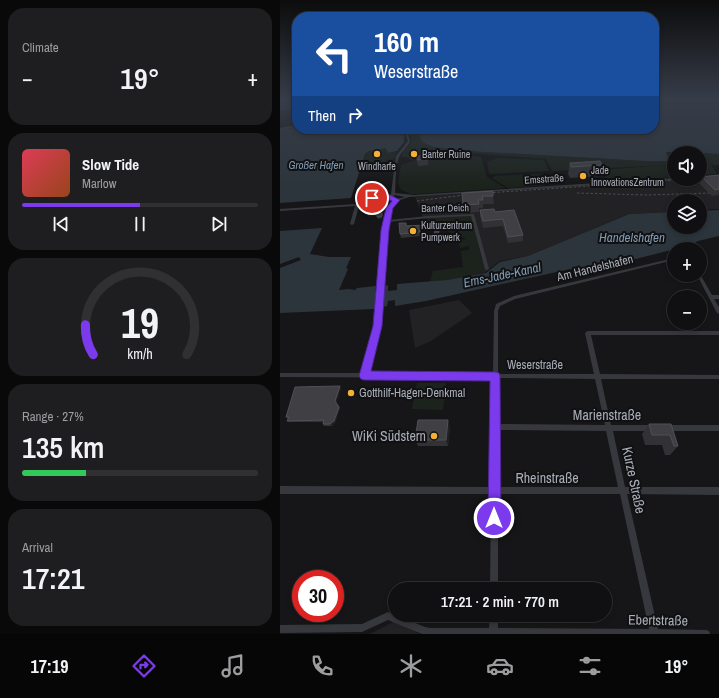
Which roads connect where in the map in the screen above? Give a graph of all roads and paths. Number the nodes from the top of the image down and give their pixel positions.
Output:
1 (407, 134) edge
2 (719, 176) edge
3 (707, 177) edge
4 (667, 179) edge
5 (394, 197) junction
6 (403, 197) junction
7 (357, 205) junction
8 (280, 210) edge
9 (387, 221) junction
10 (352, 224) dead end
11 (667, 261) edge
12 (487, 269) dead end
13 (704, 282) edge
14 (711, 297) junction
15 (719, 297) edge
16 (719, 312) edge
17 (719, 333) edge
18 (280, 375) edge
19 (364, 376) junction
20 (495, 376) junction
21 (598, 376) junction
22 (719, 377) edge
23 (495, 427) junction
24 (609, 428) junction
25 (719, 428) edge
26 (280, 490) edge
27 (495, 491) junction
28 (624, 491) junction
29 (719, 491) edge
30 (494, 582) edge
31 (494, 622) edge
32 (280, 629) edge
33 (493, 632) junction
34 (654, 633) edge
35 (706, 634) edge

1 - 5 street
2 - 3 street
4 - 6 street, Emsstraße
5 - 6 street, Emsstraße
5 - 6 street
5 - 7 street
5 - 9 street
7 - 8 street
7 - 10 street
9 - 12 street, Banter Deich
9 - 19 street
11 - 20 street, Am Handelshafen
13 - 14 street
14 - 15 street
14 - 16 street
17 - 21 street, Kurze Straße
18 - 19 street, Weserstraße
19 - 20 street, Weserstraße
20 - 21 street, Weserstraße
20 - 23 street
21 - 22 street, Weserstraße
21 - 24 street, Kurze Straße
23 - 24 street, Marienstraße
23 - 27 street
24 - 25 street, Marienstraße
24 - 28 street, Kurze Straße
26 - 27 street, Rheinstraße
27 - 28 street, Rheinstraße
27 - 30 street
28 - 29 street, Rheinstraße
28 - 34 street, Kurze Straße
31 - 33 street
32 - 33 street, Ebertstraße
33 - 34 street, Ebertstraße
34 - 35 street, Ebertstraße

